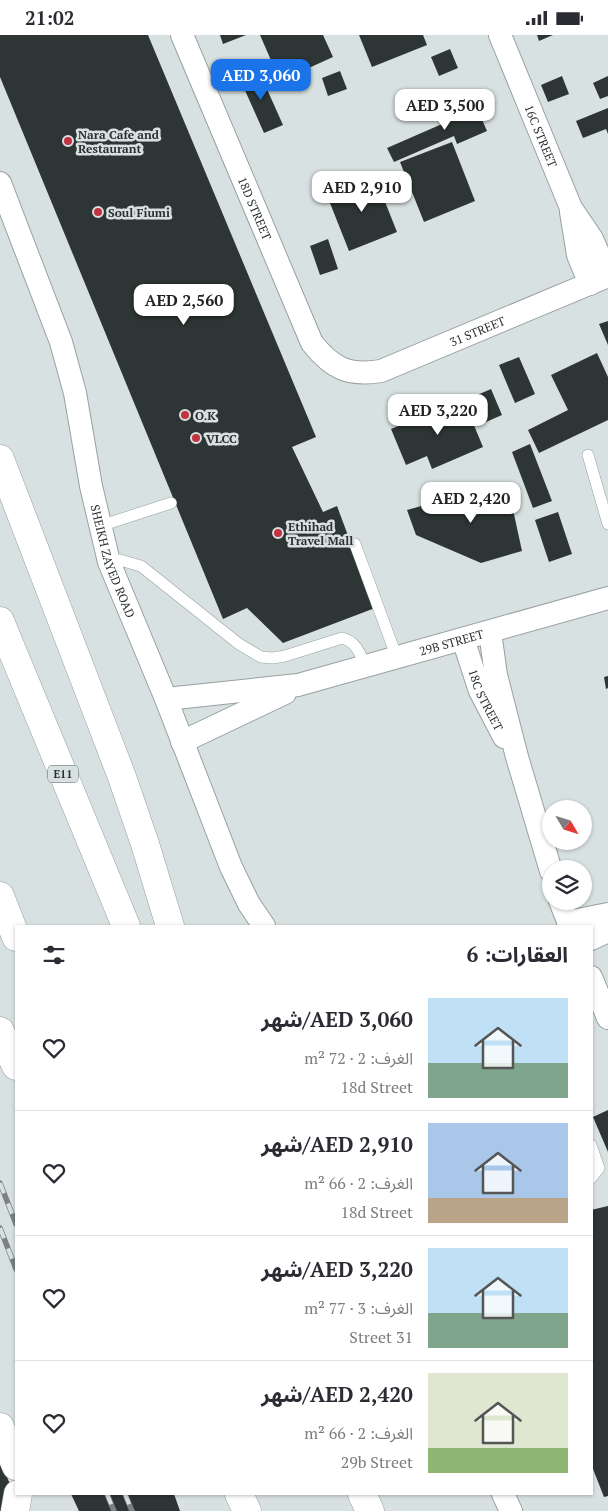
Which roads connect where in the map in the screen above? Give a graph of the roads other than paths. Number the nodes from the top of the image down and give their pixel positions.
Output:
1 (182, 35) edge
2 (500, 35) edge
3 (0, 183) edge
4 (602, 279) edge
5 (342, 370) joint
6 (588, 455) dead end
7 (0, 459) edge
8 (171, 503) dead end
9 (608, 523) edge
10 (100, 526) junction
11 (355, 544) dead end
12 (109, 561) junction
13 (608, 598) edge
14 (0, 621) edge
15 (490, 632) junction
16 (463, 639) junction
17 (397, 658) junction
18 (366, 667) junction
19 (296, 686) junction
20 (166, 699) junction
21 (182, 742) junction
22 (517, 757) junction
23 (548, 860) edge
24 (0, 896) edge
25 (564, 910) edge
26 (608, 914) edge
27 (569, 924) edge
28 (126, 925) edge
29 (170, 925) edge
30 (263, 925) edge
31 (608, 931) edge
32 (15, 934) edge
33 (593, 938) edge
34 (593, 982) edge
35 (608, 1018) edge
36 (0, 1031) edge
37 (15, 1064) edge
38 (593, 1151) edge
39 (593, 1176) edge
40 (0, 1427) edge
41 (15, 1464) edge
42 (18, 1495) edge
43 (239, 1495) edge
44 (362, 1495) edge
45 (503, 1495) edge
46 (15, 1511) edge
47 (247, 1511) edge
48 (370, 1511) edge
49 (511, 1511) edge

1 - 5 street, 18D STREET
2 - 4 street, 16C STREET
3 - 10 street, SHEIKH ZAYED ROAD
4 - 5 street, 31 STREET
6 - 9 lane
7 - 29 main road
8 - 10 lane
10 - 12 street, SHEIKH ZAYED ROAD
11 - 17 lane
12 - 18 lane
12 - 20 street, SHEIKH ZAYED ROAD
13 - 15 street, 29B STREET
14 - 28 main road, E11
15 - 16 street, 29B STREET
15 - 22 street, 18C STREET
16 - 17 street, 29B STREET
16 - 22 street, 18C STREET
17 - 18 street, 29B STREET
18 - 19 street, 29B STREET
19 - 20 street, 29B STREET
19 - 21 street, 29B STREET
20 - 21 street, SHEIKH ZAYED ROAD
21 - 30 street, SHEIKH ZAYED ROAD
22 - 23 street, 18C STREET
24 - 32 main road
25 - 27 street
26 - 27 street
31 - 33 street
34 - 35 street
36 - 37 main road
38 - 39 lane
40 - 41 main road
42 - 46 main road
43 - 47 main road
44 - 48 main road
45 - 49 street

